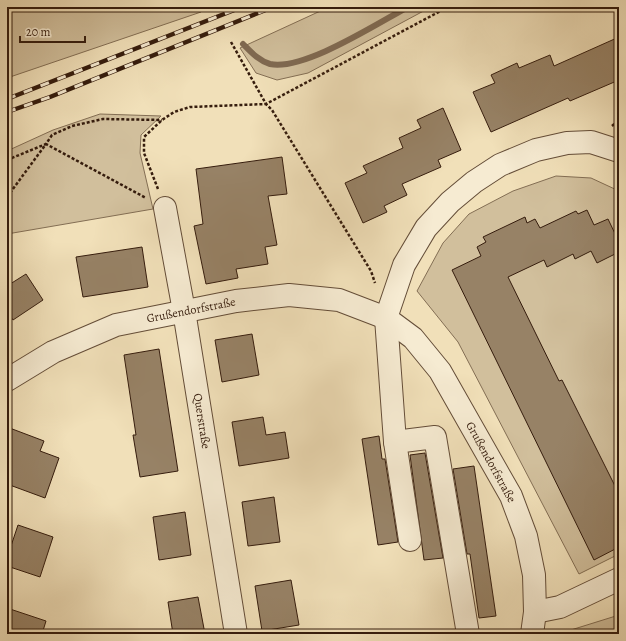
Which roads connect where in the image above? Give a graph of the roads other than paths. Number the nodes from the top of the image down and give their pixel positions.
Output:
1 (619, 151) edge
2 (165, 208) road end
3 (184, 311) junction
4 (386, 318) junction
5 (7, 380) edge
6 (395, 442) junction
7 (410, 540) dead end
8 (619, 580) edge
9 (535, 612) junction
10 (236, 634) edge
11 (468, 634) edge
12 (532, 634) edge

1 - 4 street
2 - 3 street, Querstraße
3 - 4 street, Grußendorfstraße
3 - 5 street, Grußendorfstraße
3 - 10 street, Querstraße
4 - 6 street
4 - 9 street, Grußendorfstraße
6 - 7 street
6 - 11 street
8 - 9 street
9 - 12 street, Grußendorfstraße

